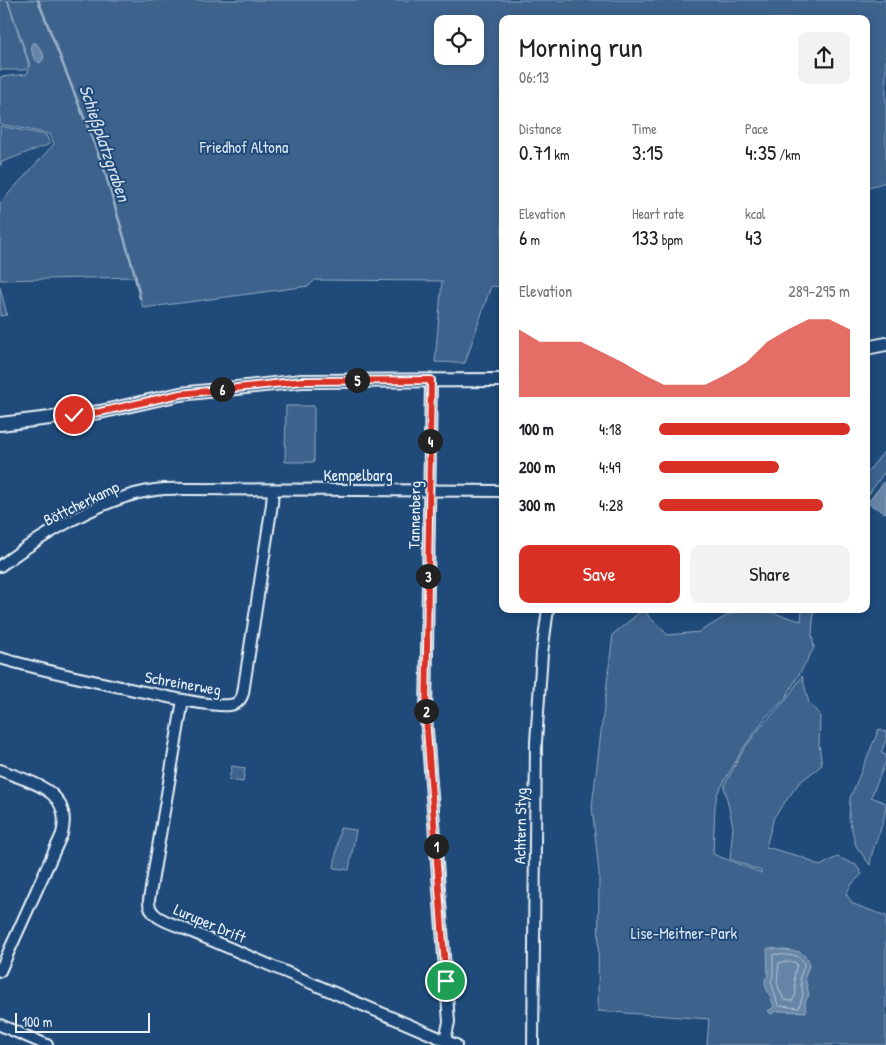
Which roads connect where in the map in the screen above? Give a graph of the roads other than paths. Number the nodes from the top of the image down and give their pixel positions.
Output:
1 (886, 344) edge
2 (870, 347) edge
3 (431, 380) junction
4 (499, 380) edge
5 (0, 424) edge
6 (273, 490) junction
7 (429, 490) junction
8 (499, 491) edge
9 (0, 566) edge
10 (547, 613) edge
11 (0, 658) edge
12 (183, 700) junction
13 (0, 770) edge
14 (0, 971) edge
15 (0, 1025) edge
16 (445, 1040) junction
17 (47, 1045) edge
18 (456, 1045) edge
19 (533, 1045) edge

1 - 2 main road
3 - 4 main road
3 - 5 main road
3 - 7 street, Tannenberg
6 - 7 street, Kempelbarg
6 - 9 street, Böttcherkamp
6 - 12 street, Schreinerweg
7 - 8 street, Kempelbarg
7 - 16 street, Tannenberg
10 - 19 street, Achtern Styg
11 - 12 street, Schreinerweg
12 - 16 street, Luruper Drift
13 - 14 street
15 - 17 street
16 - 18 street, Luruper Drift

